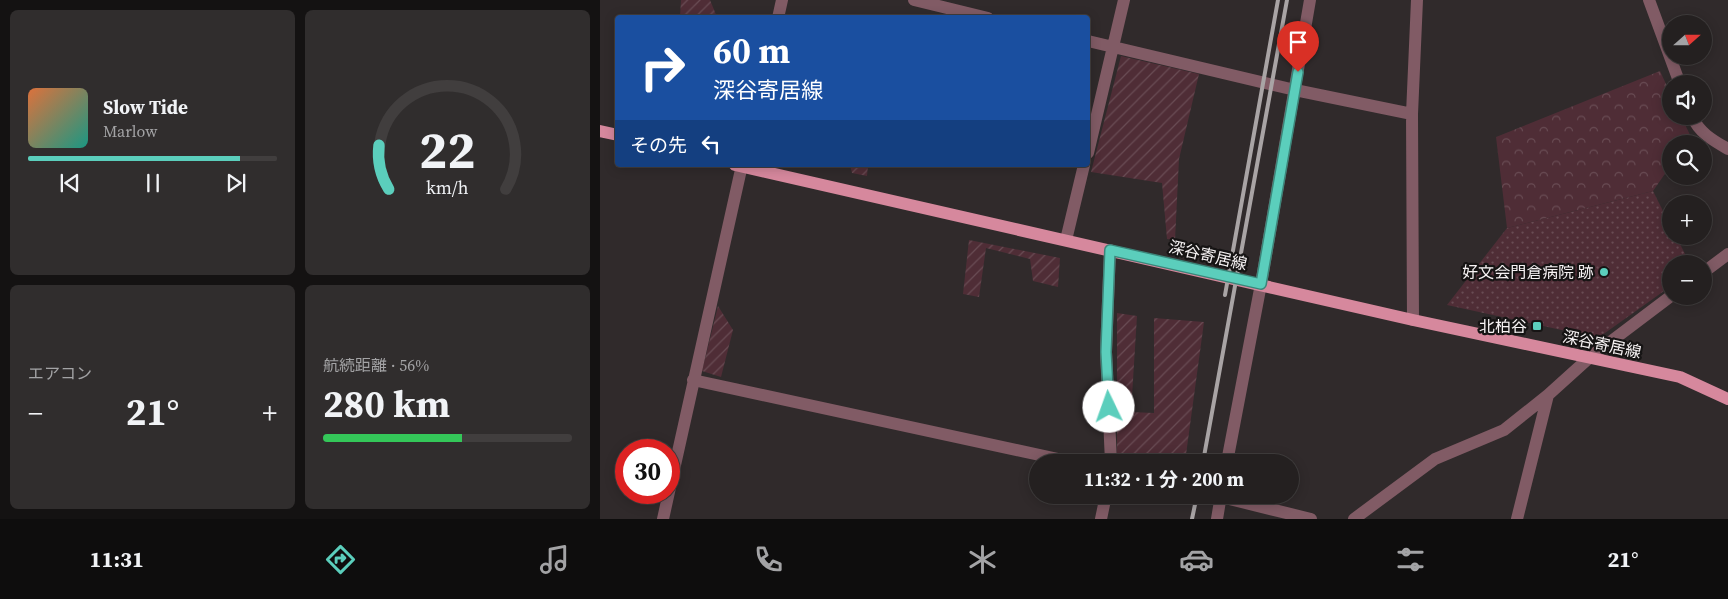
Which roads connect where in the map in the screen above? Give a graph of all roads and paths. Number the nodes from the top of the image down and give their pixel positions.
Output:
1 (782, 0) edge
2 (914, 0) edge
3 (1124, 0) edge
4 (1310, 0) edge
5 (1417, 0) edge
6 (1649, 0) edge
7 (779, 15) edge
8 (976, 15) edge
9 (1090, 41) edge
10 (1113, 47) junction
11 (1677, 75) edge
12 (1295, 90) junction
13 (1412, 114) junction
14 (1696, 125) edge
15 (600, 131) edge
16 (615, 134) edge
17 (1090, 145) edge
18 (1728, 149) edge
19 (739, 167) edge
20 (743, 167) edge
21 (1084, 167) edge
22 (1066, 240) junction
23 (1110, 250) junction
24 (1728, 254) edge
25 (1712, 266) edge
26 (1261, 284) junction
27 (1662, 303) edge
28 (1413, 320) junction
29 (1589, 358) junction
30 (693, 380) junction
31 (1548, 395) junction
32 (1728, 399) edge
33 (680, 441) edge
34 (1035, 454) edge
35 (1111, 454) edge
36 (1229, 454) edge
37 (666, 504) edge
38 (1104, 504) edge
39 (1218, 504) edge
40 (1250, 504) edge
41 (663, 519) edge
42 (1101, 519) edge
43 (1217, 519) edge
44 (1311, 519) edge
45 (1354, 519) edge
46 (1517, 519) edge

1 - 7 street
2 - 8 street
3 - 10 street
4 - 12 street
5 - 13 street
6 - 11 street
9 - 10 street
10 - 12 street
10 - 17 street
12 - 13 street
12 - 26 street
13 - 28 street
14 - 18 street
15 - 16 main road
19 - 30 street
20 - 22 main road, 深谷寄居線
21 - 22 street
22 - 23 main road, 深谷寄居線
23 - 26 main road, 深谷寄居線
23 - 35 street
24 - 25 street
26 - 28 main road, 深谷寄居線
26 - 36 street
27 - 29 street
28 - 29 main road, 深谷寄居線
29 - 31 street
29 - 32 main road, 深谷寄居線
30 - 33 street
30 - 34 street
31 - 45 street
31 - 46 street
37 - 41 street
38 - 42 street
39 - 43 street
40 - 44 street

